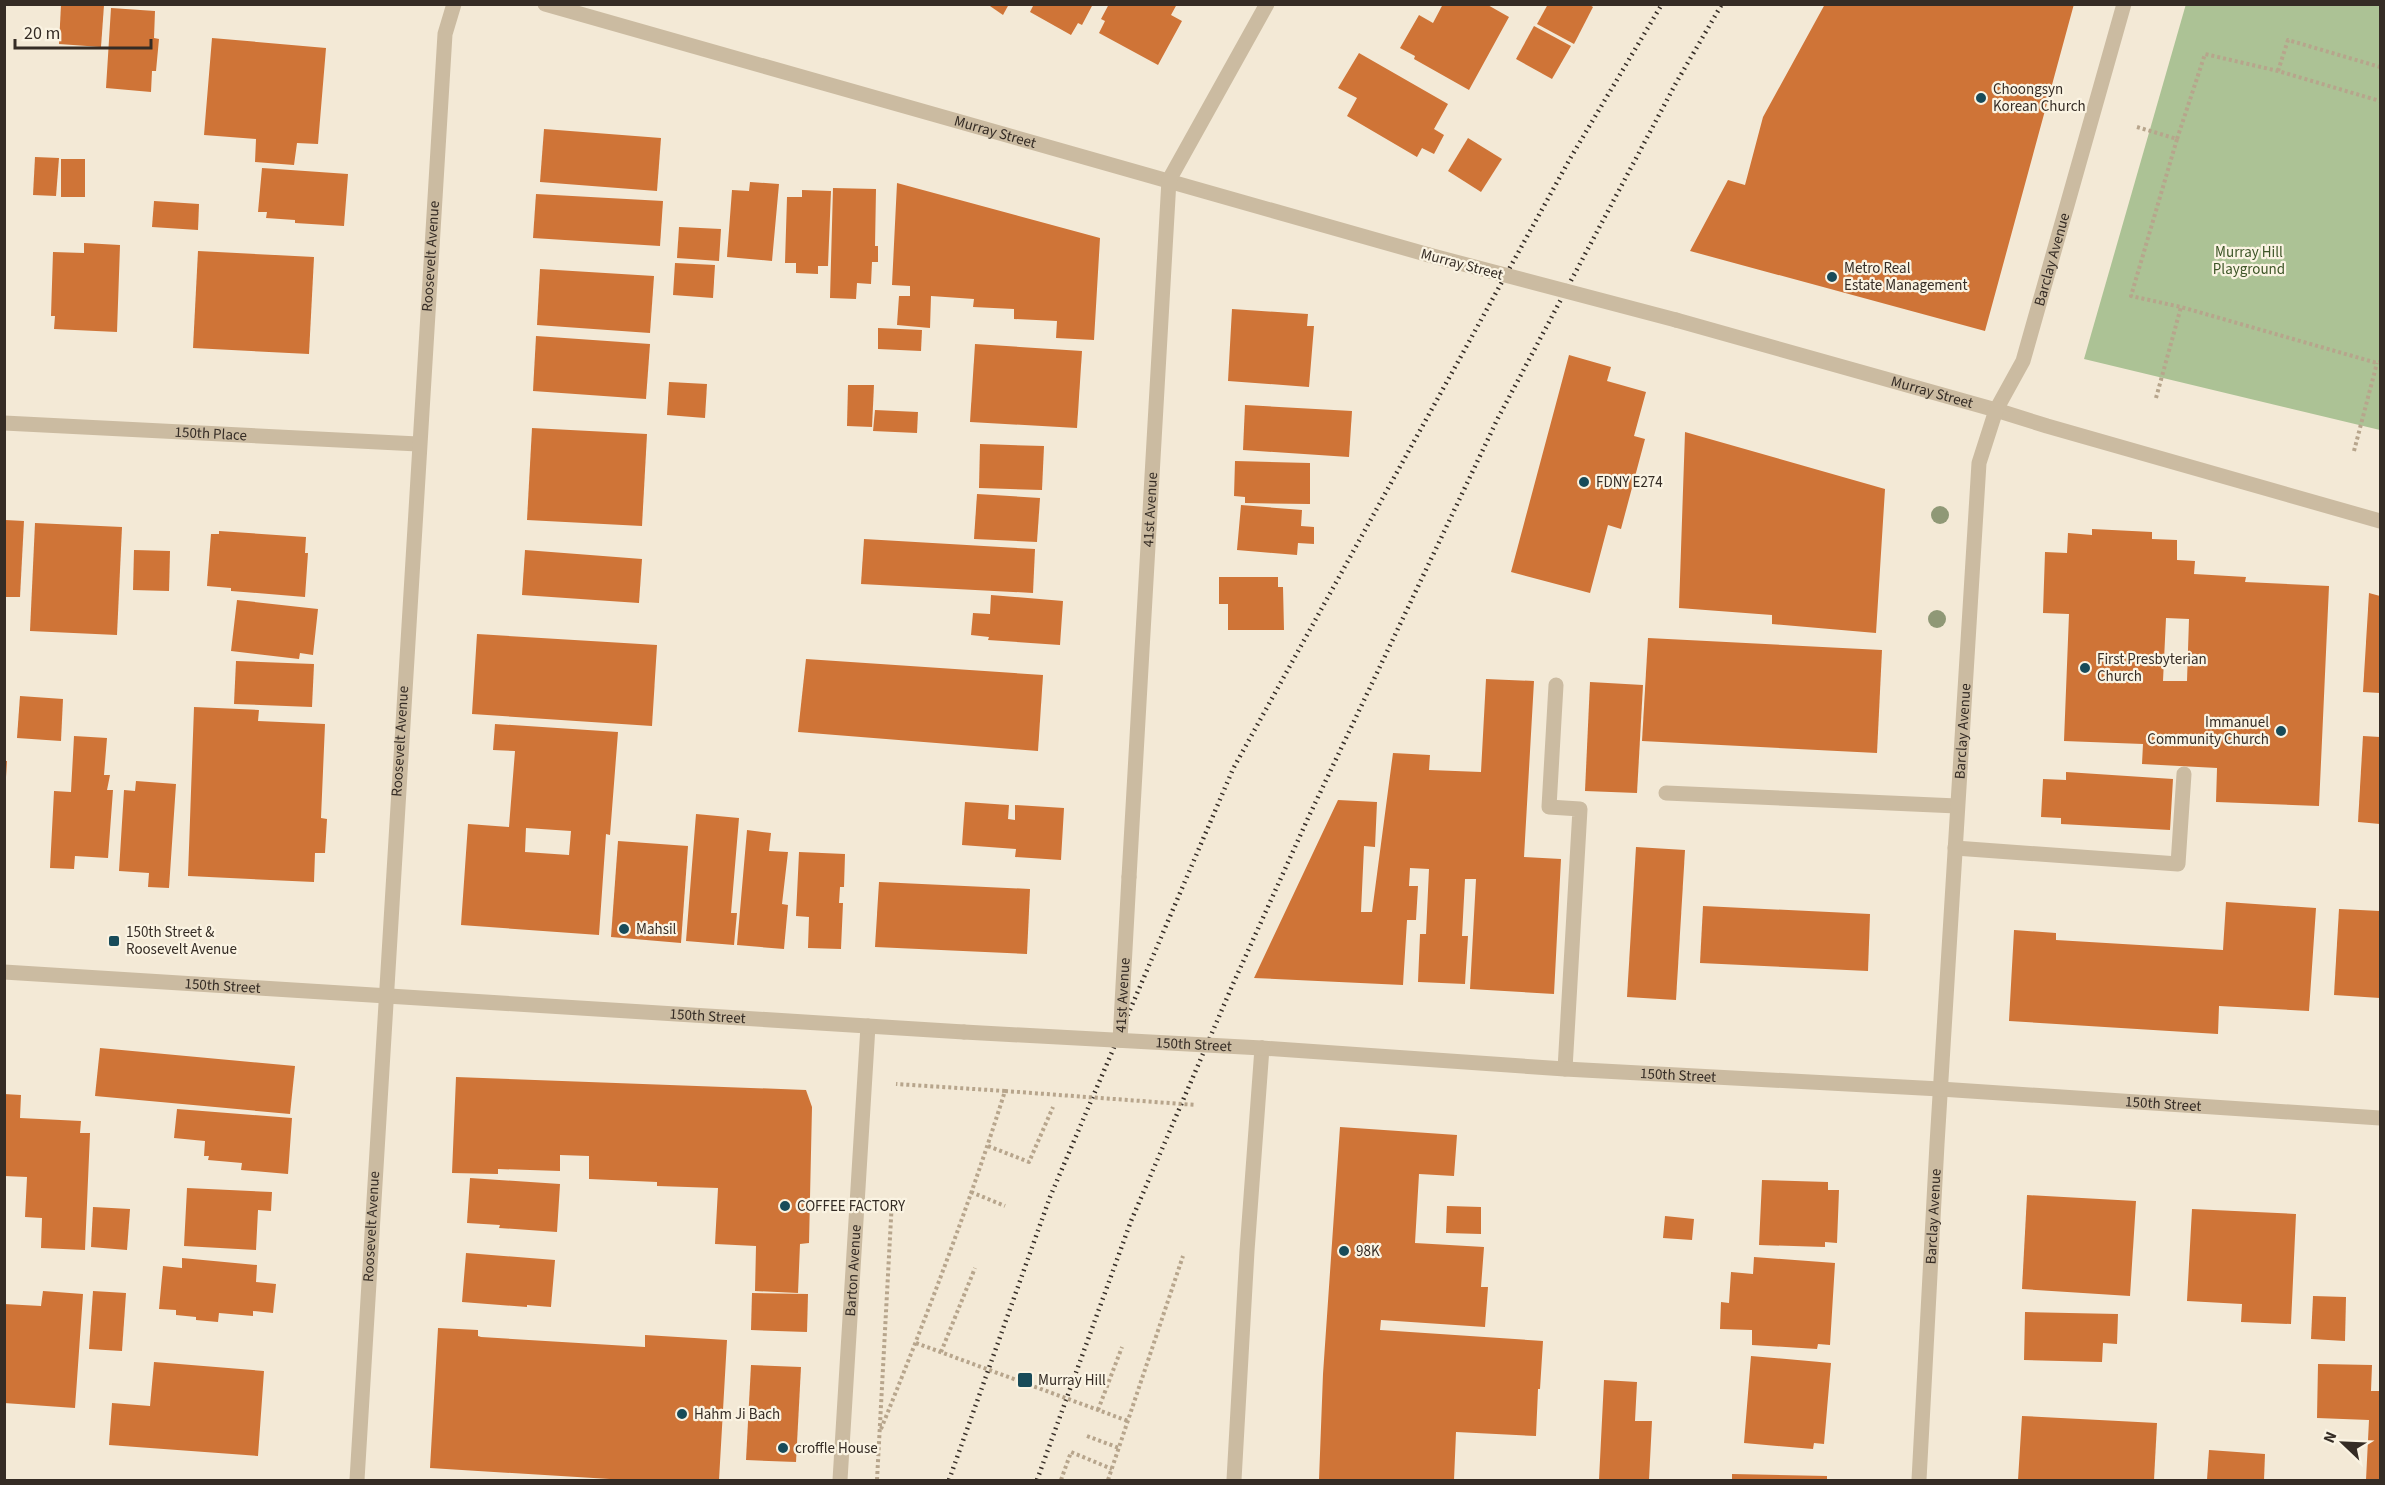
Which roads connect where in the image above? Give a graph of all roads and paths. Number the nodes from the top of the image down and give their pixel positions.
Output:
1 (454, 4) edge
2 (545, 4) edge
3 (1267, 4) edge
4 (2124, 4) edge
5 (2380, 67) edge
6 (2278, 71) junction
7 (2380, 101) edge
8 (2137, 127) dead end
9 (2177, 139) junction
10 (1169, 180) junction
11 (2181, 307) junction
12 (2379, 363) edge
13 (2156, 398) dead end
14 (1996, 410) junction
15 (4, 423) edge
16 (418, 444) junction
17 (2354, 451) dead end
18 (2380, 521) edge
19 (1556, 685) dead end
20 (2184, 774) dead end
21 (1666, 793) dead end
22 (1958, 806) junction
23 (1955, 848) junction
24 (4, 972) edge
25 (383, 995) junction
26 (868, 1026) junction
27 (1120, 1040) junction
28 (1262, 1048) junction
29 (1565, 1069) junction
30 (892, 1084) dead end
31 (898, 1084) junction
32 (1940, 1089) junction
33 (1005, 1091) junction
34 (897, 1096) dead end
35 (1196, 1105) dead end
36 (1053, 1107) dead end
37 (2380, 1118) edge
38 (988, 1146) junction
39 (893, 1191) dead end
40 (971, 1192) junction
41 (1005, 1206) dead end
42 (1183, 1256) dead end
43 (975, 1268) dead end
44 (916, 1343) junction
45 (1122, 1347) dead end
46 (941, 1352) junction
47 (1098, 1410) junction
48 (1128, 1421) junction
49 (881, 1430) junction
50 (1088, 1436) dead end
51 (1119, 1448) junction
52 (1112, 1469) junction
53 (357, 1480) edge
54 (840, 1480) edge
55 (877, 1480) edge
56 (1061, 1480) edge
57 (1108, 1480) edge
58 (1234, 1480) edge
59 (1918, 1480) edge

1 - 16 street, Roosevelt Avenue
2 - 10 street, Murray Street
3 - 10 street, 41st Avenue
4 - 14 street, Barclay Avenue
5 - 6 path
6 - 7 path
6 - 9 path
8 - 9 path
9 - 11 path
10 - 14 street, Murray Street, bridge
10 - 27 street, 41st Avenue, bridge
11 - 12 path
11 - 13 path
12 - 17 path
14 - 18 street, Murray Street
14 - 22 street, Barclay Avenue
15 - 16 street, 150th Place
16 - 25 street, Roosevelt Avenue
19 - 29 street
20 - 23 street
21 - 22 street
22 - 23 street, Barclay Avenue
23 - 32 street, Barclay Avenue
24 - 25 street, 150th Street
25 - 26 street, 150th Street
25 - 53 street, Roosevelt Avenue
26 - 27 street, 150th Street, bridge
26 - 54 street, Barton Avenue
27 - 28 street, 150th Street, bridge
28 - 29 street, 150th Street
28 - 58 street
29 - 32 street, 150th Street
30 - 31 path
31 - 33 path
31 - 34 path
32 - 37 street, 150th Street
32 - 59 street, Barclay Avenue
33 - 35 path, bridge
33 - 38 path
36 - 38 path
38 - 40 path
39 - 49 path
40 - 41 path
40 - 44 path
42 - 48 path
43 - 46 path
44 - 46 path, bridge
44 - 49 path
45 - 47 path
46 - 47 path, bridge
47 - 48 path, bridge
48 - 51 path
49 - 55 path
50 - 51 path
51 - 52 path
52 - 56 path
52 - 57 path

